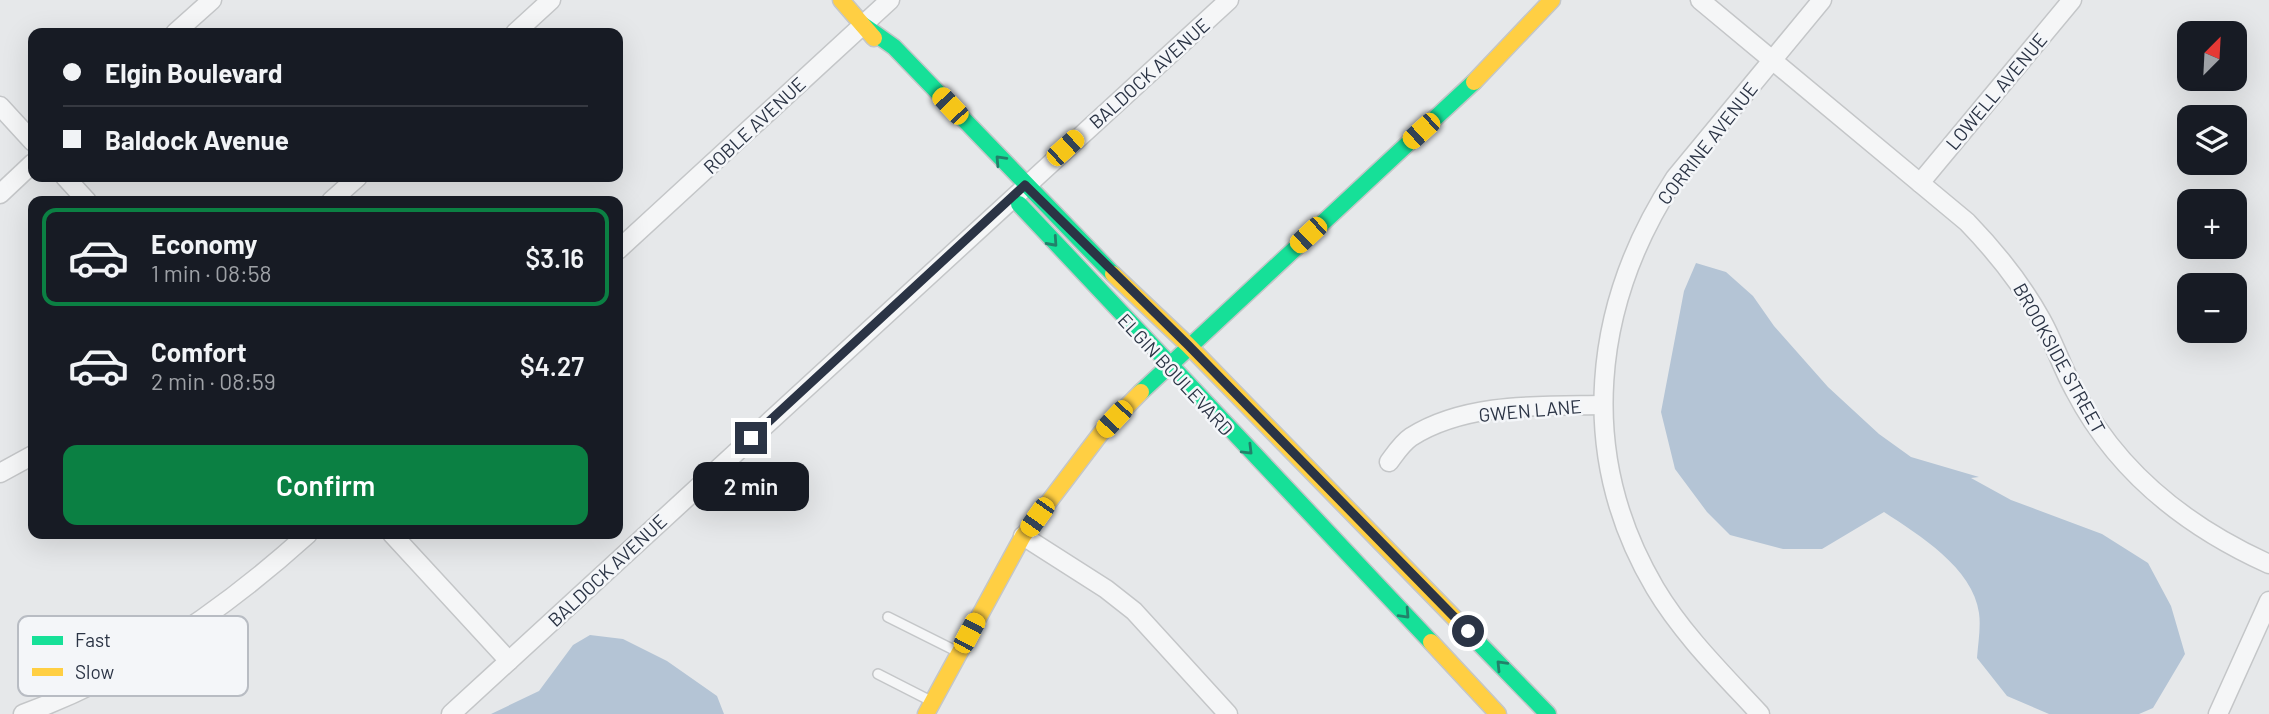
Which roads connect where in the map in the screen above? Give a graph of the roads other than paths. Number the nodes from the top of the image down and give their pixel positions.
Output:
1 (212, 0) edge
2 (551, 0) edge
3 (841, 0) edge
4 (890, 0) edge
5 (1228, 0) edge
6 (1552, 0) edge
7 (1700, 0) edge
8 (1822, 0) edge
9 (2072, 0) edge
10 (863, 25) junction
11 (181, 28) edge
12 (520, 28) edge
13 (1772, 60) junction
14 (0, 106) edge
15 (28, 137) edge
16 (986, 166) dead end
17 (28, 168) edge
18 (70, 182) edge
19 (352, 182) edge
20 (1920, 183) junction
21 (1014, 190) junction
22 (0, 194) edge
23 (82, 196) edge
24 (337, 196) edge
25 (623, 245) edge
26 (1188, 345) junction
27 (1166, 366) junction
28 (1603, 405) junction
29 (28, 458) edge
30 (1389, 462) dead end
31 (0, 473) edge
32 (1023, 536) junction
33 (302, 539) edge
34 (397, 539) edge
35 (2269, 564) edge
36 (2269, 601) edge
37 (206, 616) edge
38 (888, 617) dead end
39 (959, 652) junction
40 (509, 661) junction
41 (878, 674) dead end
42 (62, 696) edge
43 (930, 708) edge
44 (23, 714) edge
45 (451, 714) edge
46 (1228, 714) edge
47 (1498, 714) edge
48 (1548, 714) edge
49 (1760, 714) edge
50 (2218, 714) edge

1 - 11 street
2 - 12 street
3 - 10 main road, ELGIN BOULEVARD
4 - 10 street, ROBLE AVENUE
5 - 21 street, BALDOCK AVENUE
6 - 26 main road
7 - 13 street, BROOKSIDE STREET
8 - 13 street, CORRINE AVENUE
9 - 20 street, LOWELL AVENUE
10 - 16 main road, ELGIN BOULEVARD
21 -> 10 main road, ELGIN BOULEVARD
10 - 25 street, ROBLE AVENUE
13 - 20 street, BROOKSIDE STREET
13 - 28 street, CORRINE AVENUE
14 - 15 street
17 - 22 street
18 - 23 street
19 - 24 street
20 - 35 street, BROOKSIDE STREET
21 - 26 main road, ELGIN BOULEVARD
21 -> 27 main road, ELGIN BOULEVARD
21 - 40 street, BALDOCK AVENUE
26 - 27 main road
48 -> 26 main road, ELGIN BOULEVARD
27 - 32 main road
27 -> 47 main road, ELGIN BOULEVARD
28 - 30 street, GWEN LANE
28 - 49 street, CORRINE AVENUE
29 - 31 street
32 - 39 main road
32 - 46 street
33 - 37 street
34 - 40 street
36 - 50 street
38 - 39 lane
39 - 43 main road
40 - 45 street, BALDOCK AVENUE
41 - 43 lane
42 - 44 street

